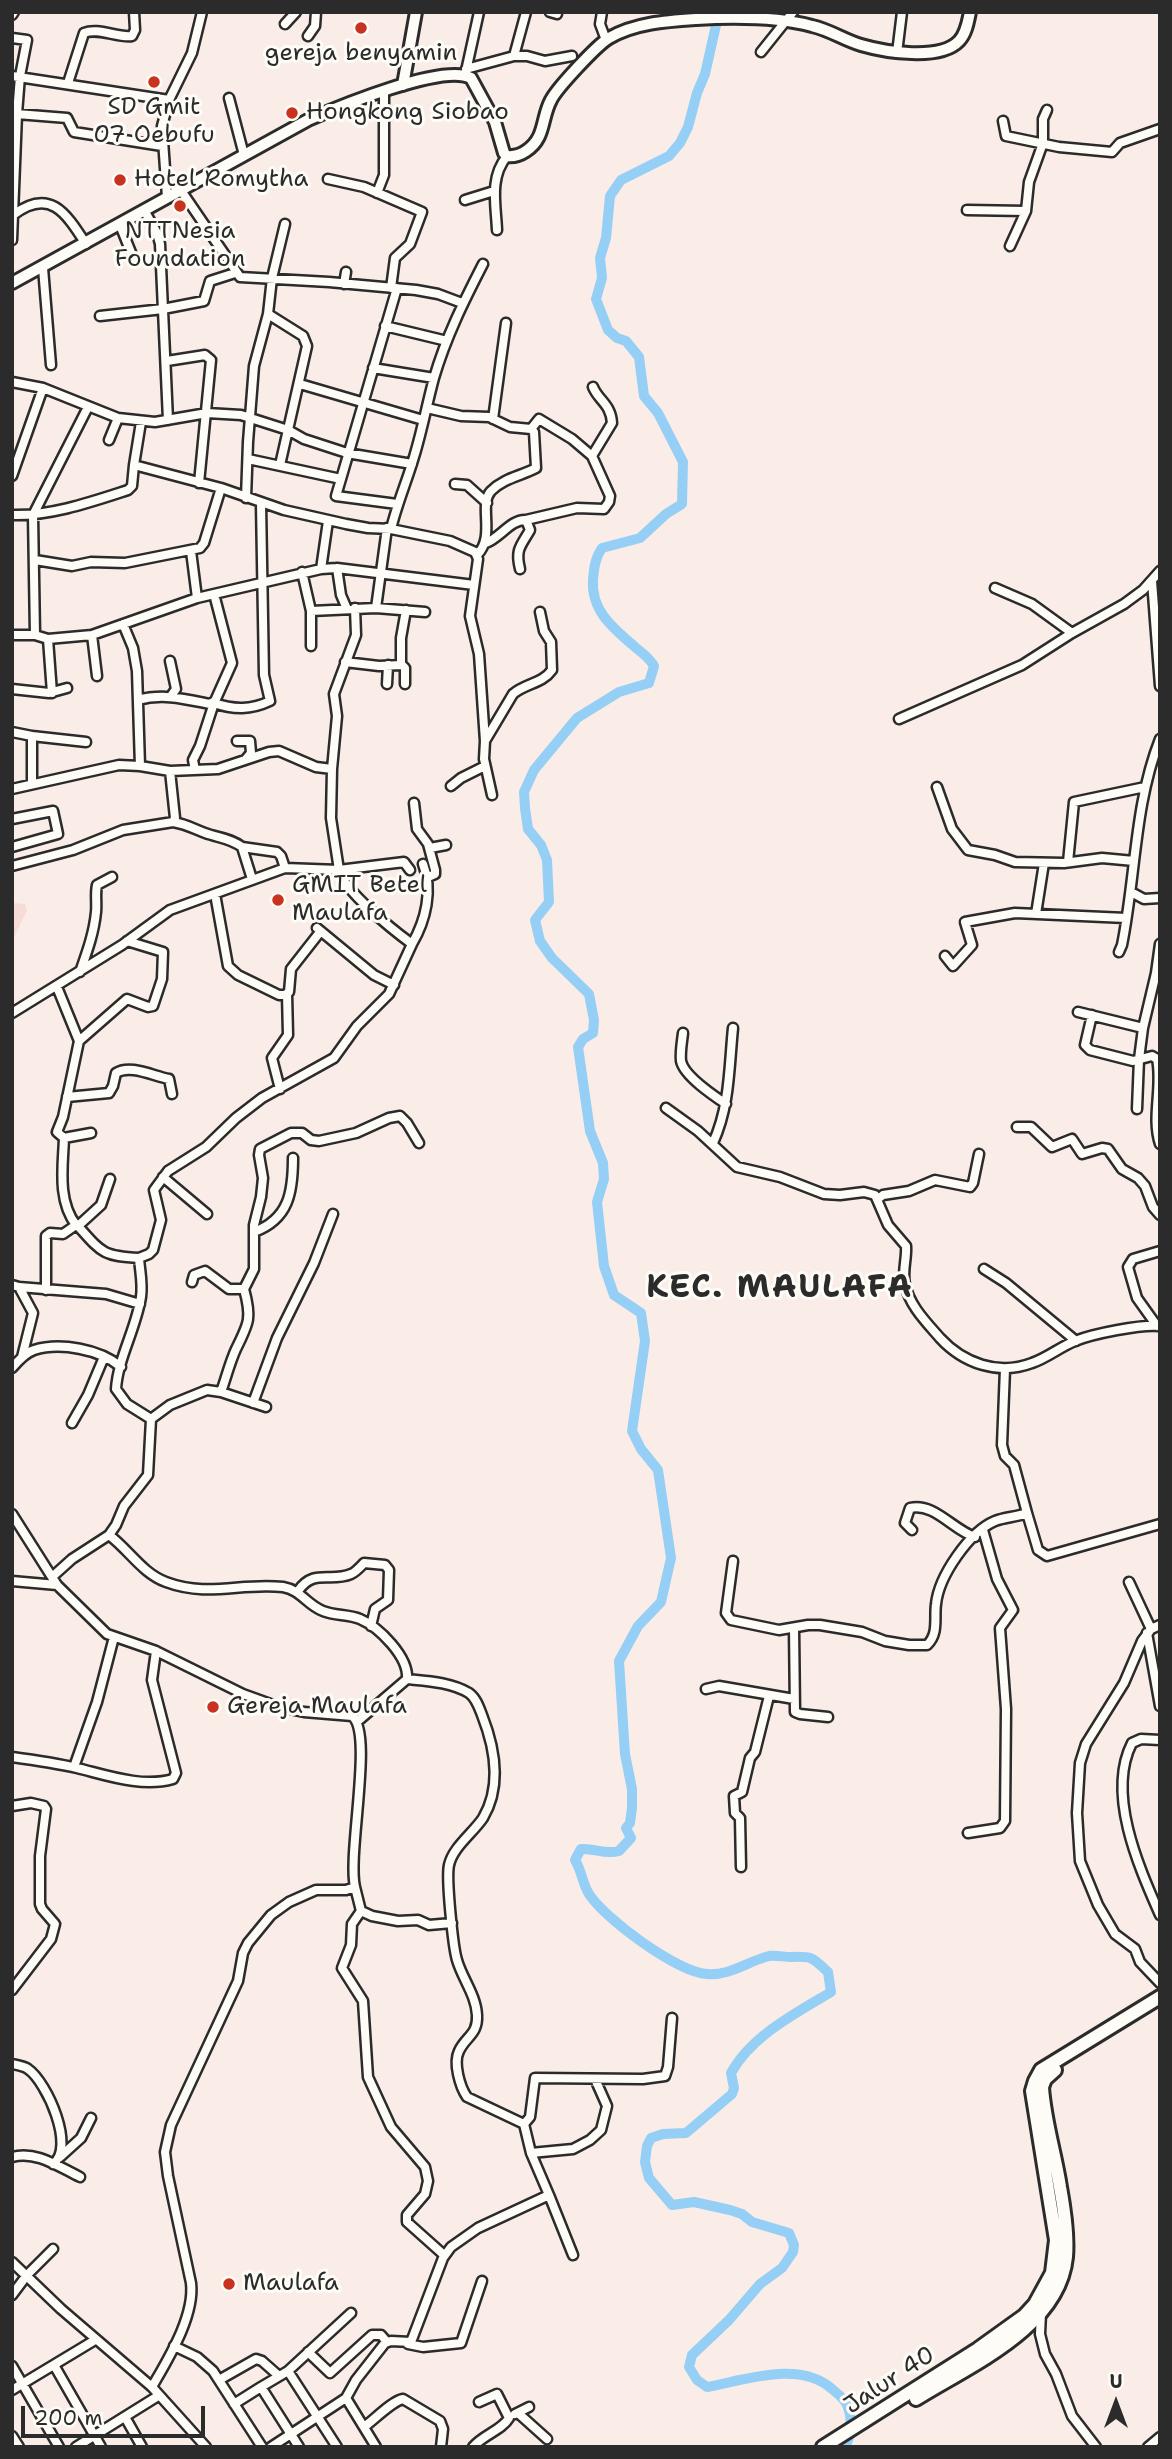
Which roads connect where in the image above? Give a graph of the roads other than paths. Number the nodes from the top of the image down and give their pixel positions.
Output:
1 (134, 12) edge
2 (202, 12) edge
3 (296, 12) edge
4 (316, 12) edge
5 (416, 12) edge
6 (479, 12) edge
7 (526, 12) edge
8 (601, 12) edge
9 (902, 12) edge
10 (971, 12) edge
11 (790, 17) edge
12 (285, 24) dead end
13 (308, 36) dead end
14 (12, 38) edge
15 (606, 40) junction
16 (761, 52) dead end
17 (897, 53) junction
18 (572, 56) dead end
19 (514, 57) junction
20 (465, 72) junction
21 (16, 76) edge
22 (68, 83) junction
23 (403, 85) junction
24 (384, 91) junction
25 (229, 98) dead end
26 (169, 100) junction
27 (1047, 110) dead end
28 (17, 114) junction
29 (1003, 121) dead end
30 (1160, 129) edge
31 (1043, 143) junction
32 (162, 146) junction
33 (244, 155) junction
34 (507, 156) junction
35 (14, 158) edge
36 (328, 179) dead end
37 (180, 189) junction
38 (494, 191) junction
39 (377, 193) junction
40 (167, 197) junction
41 (465, 200) dead end
42 (144, 210) junction
43 (967, 210) dead end
44 (1026, 211) junction
45 (13, 215) edge
46 (285, 224) dead end
47 (120, 225) junction
48 (497, 230) dead end
49 (12, 240) edge
50 (86, 244) junction
51 (1010, 246) dead end
52 (134, 260) dead end
53 (483, 264) dead end
54 (43, 268) junction
55 (346, 272) dead end
56 (235, 273) junction
57 (272, 278) junction
58 (12, 283) edge
59 (344, 284) junction
60 (394, 288) junction
61 (462, 303) junction
62 (163, 309) junction
63 (268, 314) junction
64 (100, 316) dead end
65 (506, 323) dead end
66 (385, 326) junction
67 (447, 341) junction
68 (167, 361) junction
69 (51, 365) dead end
70 (373, 368) junction
71 (434, 378) junction
72 (12, 382) edge
73 (300, 384) junction
74 (593, 387) dead end
75 (43, 388) junction
76 (363, 403) junction
77 (88, 407) junction
78 (427, 408) junction
79 (207, 413) junction
80 (118, 418) junction
81 (250, 418) junction
82 (493, 419) junction
83 (168, 420) junction
84 (423, 420) junction
85 (141, 422) junction
86 (531, 429) junction
87 (288, 430) junction
88 (109, 440) dead end
89 (347, 453) junction
90 (592, 456) junction
91 (248, 460) junction
92 (412, 464) junction
93 (134, 465) junction
94 (280, 465) junction
95 (12, 476) edge
96 (341, 479) junction
97 (199, 483) junction
98 (454, 484) dead end
99 (221, 488) junction
100 (246, 498) junction
101 (486, 503) junction
102 (261, 504) junction
103 (397, 504) junction
104 (33, 514) junction
105 (12, 515) edge
106 (526, 520) junction
107 (328, 521) junction
108 (389, 529) junction
109 (486, 543) junction
110 (191, 551) junction
111 (477, 555) junction
112 (35, 560) junction
113 (337, 568) junction
114 (321, 569) junction
115 (520, 569) dead end
116 (1160, 571) edge
117 (302, 572) junction
118 (379, 573) junction
119 (1152, 581) junction
120 (263, 583) junction
121 (474, 585) junction
122 (995, 589) dead end
123 (214, 594) junction
124 (197, 598) junction
125 (351, 608) junction
126 (376, 608) junction
127 (406, 610) junction
128 (311, 611) junction
129 (425, 611) dead end
130 (540, 612) dead end
131 (123, 624) junction
132 (1072, 633) junction
133 (12, 635) edge
134 (35, 635) junction
135 (92, 635) junction
136 (48, 639) junction
137 (311, 646) dead end
138 (170, 661) dead end
139 (345, 662) junction
140 (401, 665) junction
141 (388, 666) junction
142 (97, 676) dead end
143 (387, 684) dead end
144 (405, 684) dead end
145 (1160, 686) edge
146 (66, 688) dead end
147 (12, 689) edge
148 (52, 693) junction
149 (171, 696) junction
150 (138, 700) junction
151 (214, 703) junction
152 (899, 719) dead end
153 (12, 732) edge
154 (32, 736) junction
155 (1160, 739) edge
156 (237, 741) dead end
157 (485, 741) junction
158 (86, 742) dead end
159 (247, 759) junction
160 (140, 766) junction
161 (485, 766) junction
162 (332, 769) junction
163 (170, 771) junction
164 (195, 771) junction
165 (32, 784) junction
166 (452, 786) dead end
167 (937, 787) dead end
168 (1145, 787) junction
169 (12, 789) edge
170 (492, 795) dead end
171 (414, 803) dead end
172 (12, 819) edge
173 (173, 822) junction
174 (446, 845) dead end
175 (12, 847) edge
176 (242, 847) junction
177 (430, 848) junction
178 (1068, 862) junction
179 (1133, 862) junction
180 (1044, 863) junction
181 (423, 864) dead end
182 (12, 866) edge
183 (285, 868) junction
184 (339, 870) junction
185 (410, 870) dead end
186 (112, 877) dead end
187 (428, 877) junction
188 (252, 879) junction
189 (1131, 892) junction
190 (215, 894) junction
191 (1160, 898) edge
192 (1036, 914) junction
193 (1126, 918) junction
194 (127, 941) junction
195 (412, 944) junction
196 (1160, 944) edge
197 (1119, 952) dead end
198 (945, 956) dead end
199 (80, 972) junction
200 (394, 985) junction
201 (57, 987) junction
202 (287, 994) junction
203 (1078, 1012) dead end
204 (12, 1013) edge
205 (1092, 1015) junction
206 (733, 1027) dead end
207 (1143, 1028) junction
208 (682, 1033) dead end
209 (79, 1041) junction
210 (1139, 1059) junction
211 (280, 1088) junction
212 (172, 1094) dead end
213 (67, 1097) junction
214 (726, 1104) junction
215 (666, 1108) dead end
216 (1137, 1109) dead end
217 (1017, 1127) dead end
218 (91, 1133) dead end
219 (64, 1138) junction
220 (419, 1143) dead end
221 (713, 1143) junction
222 (1160, 1144) edge
223 (979, 1154) dead end
224 (293, 1158) dead end
225 (163, 1177) junction
226 (110, 1179) dead end
227 (878, 1199) junction
228 (207, 1214) dead end
229 (333, 1214) dead end
230 (1160, 1215) edge
231 (77, 1225) junction
232 (254, 1232) junction
233 (1160, 1251) edge
234 (139, 1258) junction
235 (984, 1269) dead end
236 (192, 1282) dead end
237 (16, 1286) edge
238 (244, 1289) junction
239 (46, 1290) junction
240 (140, 1304) junction
241 (1158, 1326) edge
242 (1076, 1341) junction
243 (22, 1357) junction
244 (104, 1357) junction
245 (121, 1367) junction
246 (12, 1368) edge
247 (1005, 1369) junction
248 (221, 1392) junction
249 (253, 1403) junction
250 (267, 1408) dead end
251 (151, 1419) junction
252 (72, 1423) dead end
253 (1027, 1513) junction
254 (12, 1514) edge
255 (1160, 1524) edge
256 (912, 1530) dead end
257 (984, 1530) junction
258 (108, 1535) junction
259 (975, 1537) junction
260 (733, 1561) dead end
261 (52, 1577) junction
262 (12, 1581) edge
263 (1129, 1582) dead end
264 (57, 1586) junction
265 (298, 1591) junction
266 (372, 1626) junction
267 (794, 1628) junction
268 (1153, 1629) edge
269 (114, 1637) junction
270 (156, 1651) junction
271 (407, 1679) junction
272 (706, 1689) dead end
273 (769, 1696) junction
274 (794, 1699) junction
275 (1160, 1706) edge
276 (828, 1717) dead end
277 (358, 1721) junction
278 (1160, 1740) edge
279 (12, 1757) edge
280 (74, 1768) junction
281 (12, 1806) edge
282 (968, 1833) dead end
283 (741, 1867) dead end
284 (355, 1888) junction
285 (361, 1911) junction
286 (1160, 1915) edge
287 (452, 1923) junction
288 (1160, 1983) edge
289 (12, 1990) edge
290 (1160, 1997) edge
291 (1160, 2006) edge
292 (672, 2018) dead end
293 (1082, 2049) junction
294 (12, 2064) edge
295 (595, 2079) junction
296 (91, 2118) dead end
297 (524, 2124) junction
298 (531, 2153) junction
299 (12, 2157) edge
300 (60, 2157) junction
301 (53, 2164) junction
302 (80, 2177) dead end
303 (550, 2194) junction
304 (52, 2249) dead end
305 (444, 2255) junction
306 (573, 2255) dead end
307 (12, 2262) edge
308 (27, 2275) junction
309 (482, 2281) dead end
310 (12, 2295) edge
311 (1041, 2312) junction
312 (351, 2313) dead end
313 (95, 2340) junction
314 (387, 2342) junction
315 (408, 2344) junction
316 (174, 2346) junction
317 (308, 2352) junction
318 (981, 2353) junction
319 (54, 2365) junction
320 (12, 2367) edge
321 (288, 2371) junction
322 (279, 2376) junction
323 (219, 2380) junction
324 (22, 2384) junction
325 (152, 2387) junction
326 (261, 2387) junction
327 (12, 2390) edge
328 (158, 2396) junction
329 (346, 2398) junction
330 (479, 2402) dead end
331 (234, 2404) junction
332 (529, 2407) dead end
333 (513, 2415) junction
334 (125, 2417) junction
335 (317, 2417) junction
336 (364, 2427) junction
337 (291, 2434) junction
338 (12, 2436) edge
339 (95, 2436) junction
340 (1160, 2437) edge
341 (547, 2438) dead end
342 (443, 2446) edge
343 (19, 2447) edge
344 (59, 2447) edge
345 (76, 2447) edge
346 (101, 2447) edge
347 (142, 2447) edge
348 (206, 2447) edge
349 (262, 2447) edge
350 (271, 2447) edge
351 (299, 2447) edge
352 (337, 2447) edge
353 (376, 2447) edge
354 (473, 2447) edge
355 (823, 2447) edge
356 (837, 2447) edge
357 (1096, 2447) edge
358 (1148, 2447) edge

1 - 22 street
2 - 26 street
3 - 12 street
4 - 13 street
5 - 23 main road
6 - 20 street
7 - 19 street
8 - 15 street
9 - 17 street
10 - 17 main road
11 - 15 main road
11 - 16 street
11 - 17 main road
14 - 21 street
15 - 34 main road
18 - 19 street
19 - 20 street
20 - 23 main road
20 - 34 main road
21 - 22 street
21 - 28 street
22 - 26 street
23 - 24 main road
24 - 33 main road
24 - 39 street
25 - 33 street
26 - 32 street
27 - 31 street
28 - 32 street
28 - 35 street
29 - 31 street
30 - 31 street
31 - 44 street
32 - 40 street
33 - 37 main road
34 - 38 street
35 - 45 street
36 - 39 street
37 - 40 main road
37 - 56 street
38 - 41 street
38 - 48 street
39 - 60 street
40 - 42 main road
42 - 47 main road
42 - 62 street
43 - 44 street
44 - 51 street
45 - 49 street
45 - 50 street
46 - 57 street
47 - 50 main road
47 - 52 street
50 - 54 main road
53 - 61 street
54 - 58 main road
54 - 69 street
55 - 59 street
56 - 57 street
56 - 62 street
57 - 59 street
57 - 63 street
59 - 60 street
60 - 61 street
60 - 66 street
61 - 67 street
62 - 64 street
62 - 68 street
63 - 73 street
63 - 81 street
65 - 82 street
66 - 67 street
66 - 70 street
67 - 71 street
68 - 79 street
68 - 83 street
70 - 71 street
70 - 76 street
71 - 78 street
72 - 75 street
73 - 76 street
73 - 87 street
74 - 90 street
75 - 77 street
75 - 95 street
76 - 84 street
76 - 89 street
77 - 80 street
77 - 104 street
78 - 82 street
78 - 84 street
79 - 81 street
79 - 83 street
79 - 97 street
80 - 85 street
80 - 88 street
81 - 87 street
81 - 91 street
82 - 86 street
83 - 85 street
84 - 92 street
85 - 93 street
86 - 90 street
86 - 101 street
87 - 89 street
87 - 94 street
89 - 92 street
89 - 96 street
90 - 106 street
91 - 94 street
91 - 100 street
92 - 103 street
93 - 97 street
93 - 104 street
94 - 96 street
96 - 103 street
97 - 99 street
98 - 101 street
99 - 100 street
99 - 110 street
100 - 102 street
101 - 109 street
102 - 107 street
102 - 120 street
103 - 108 street
104 - 105 street
104 - 112 street
106 - 109 street
106 - 115 street
107 - 108 street
107 - 114 street
108 - 111 street
108 - 118 street
109 - 111 street
110 - 112 street
110 - 124 street
111 - 121 street
112 - 134 street
113 - 114 street
113 - 118 street
113 - 125 street
114 - 117 street
116 - 119 street
117 - 120 street
117 - 128 street
118 - 121 street
118 - 126 street
119 - 132 street
119 - 145 street
120 - 123 street
120 - 151 street
121 - 157 street
122 - 132 street
123 - 124 street
123 - 151 street
124 - 131 street
125 - 126 street
125 - 128 street
125 - 139 street
126 - 127 street
127 - 129 street
127 - 140 street
128 - 137 street
130 - 157 street
131 - 135 street
131 - 150 street
132 - 152 street
133 - 134 street
134 - 136 street
135 - 136 street
135 - 142 street
136 - 148 street
138 - 149 street
139 - 141 street
139 - 162 street
140 - 141 street
140 - 144 street
141 - 143 street
146 - 148 street
147 - 148 street
149 - 150 street
149 - 151 street
150 - 160 street
151 - 164 street
153 - 154 street
154 - 158 street
154 - 165 street
155 - 168 street
156 - 159 street
157 - 161 street
159 - 162 street
159 - 164 street
160 - 163 street
160 - 165 street
161 - 166 street
161 - 170 street
162 - 184 street
163 - 164 street
163 - 173 street
165 - 169 street
167 - 180 street
168 - 178 street
168 - 179 street
171 - 177 street
172 - 175 street
173 - 176 street
173 - 182 street
174 - 177 street
176 - 183 street
176 - 188 street
177 - 187 street
178 - 179 street
178 - 180 street
179 - 189 street
180 - 192 street
181 - 187 street
183 - 184 street
183 - 188 street
184 - 185 street
184 - 195 street
186 - 199 street
187 - 195 street
188 - 190 street
189 - 191 street
189 - 193 street
190 - 194 street
190 - 202 street
192 - 193 street
192 - 198 street
193 - 197 street
194 - 199 street
194 - 209 street
195 - 200 street
196 - 207 street
199 - 201 street
200 - 202 street
200 - 211 street
201 - 204 street
201 - 209 street
202 - 211 street
203 - 205 street
205 - 207 street
205 - 210 street
206 - 214 street
207 - 210 street
208 - 214 street
209 - 213 street
210 - 216 street
210 - 222 street
211 - 225 street
212 - 213 street
213 - 219 street
214 - 221 street
215 - 221 street
217 - 230 street
218 - 219 street
219 - 231 street
220 - 232 street
221 - 227 street
223 - 227 street
224 - 232 street
225 - 228 street
225 - 234 street
226 - 231 street
227 - 247 street
229 - 249 street
231 - 234 street
231 - 239 street
232 - 238 street
233 - 241 street
234 - 240 street
235 - 242 street
236 - 238 street
237 - 239 street
237 - 243 street
238 - 248 street
239 - 240 street
240 - 245 street
241 - 242 street
242 - 247 street
243 - 244 street
243 - 246 street
244 - 245 street
244 - 252 street
245 - 251 street
247 - 253 street
248 - 249 street
248 - 251 street
249 - 250 street
251 - 258 street
253 - 255 street
253 - 257 street
254 - 261 street
256 - 259 street
257 - 259 street
257 - 282 street
258 - 261 street
258 - 265 street
259 - 267 street
260 - 267 street
261 - 264 street
262 - 264 street
263 - 268 street
264 - 269 street
265 - 266 street
265 - 266 street
266 - 271 street
267 - 274 street
268 - 275 street
268 - 288 street
269 - 270 street
269 - 280 street
270 - 277 street
270 - 280 street
271 - 277 street
271 - 287 street
272 - 273 street
273 - 274 street
273 - 283 street
274 - 276 street
277 - 284 street
278 - 286 street
279 - 280 street
281 - 289 street
284 - 285 street
284 - 316 street
285 - 287 street
285 - 305 street
287 - 297 street
290 - 293 highway
291 - 293 highway
292 - 295 street
293 - 311 highway
293 - 318 highway
294 - 300 street
295 - 297 street
295 - 298 street
296 - 300 street
297 - 298 street
298 - 303 street
299 - 301 street
300 - 301 street
301 - 302 street
303 - 305 street
303 - 306 street
304 - 308 street
305 - 315 street
307 - 308 street
308 - 310 street
308 - 313 street
309 - 315 street
311 - 318 highway
311 - 357 street
312 - 317 street
313 - 319 street
313 - 325 street
314 - 315 street
314 - 317 street
314 - 329 street
316 - 323 street
316 - 325 street
317 - 321 street
318 - 355 highway, Jalur 40
318 - 356 highway
319 - 324 street
319 - 339 street
320 - 324 street
321 - 322 street
321 - 335 street
322 - 323 street
322 - 326 street
323 - 331 street
324 - 327 street
324 - 344 street
325 - 328 street
326 - 331 street
326 - 337 street
328 - 334 street
328 - 348 street
329 - 335 street
329 - 336 street
330 - 333 street
331 - 349 street
332 - 333 street
333 - 341 street
333 - 354 street
334 - 339 street
334 - 347 street
335 - 337 street
335 - 352 street
336 - 342 street
336 - 353 street
337 - 350 street
337 - 351 street
338 - 343 street
339 - 345 street
339 - 346 street
340 - 358 street

